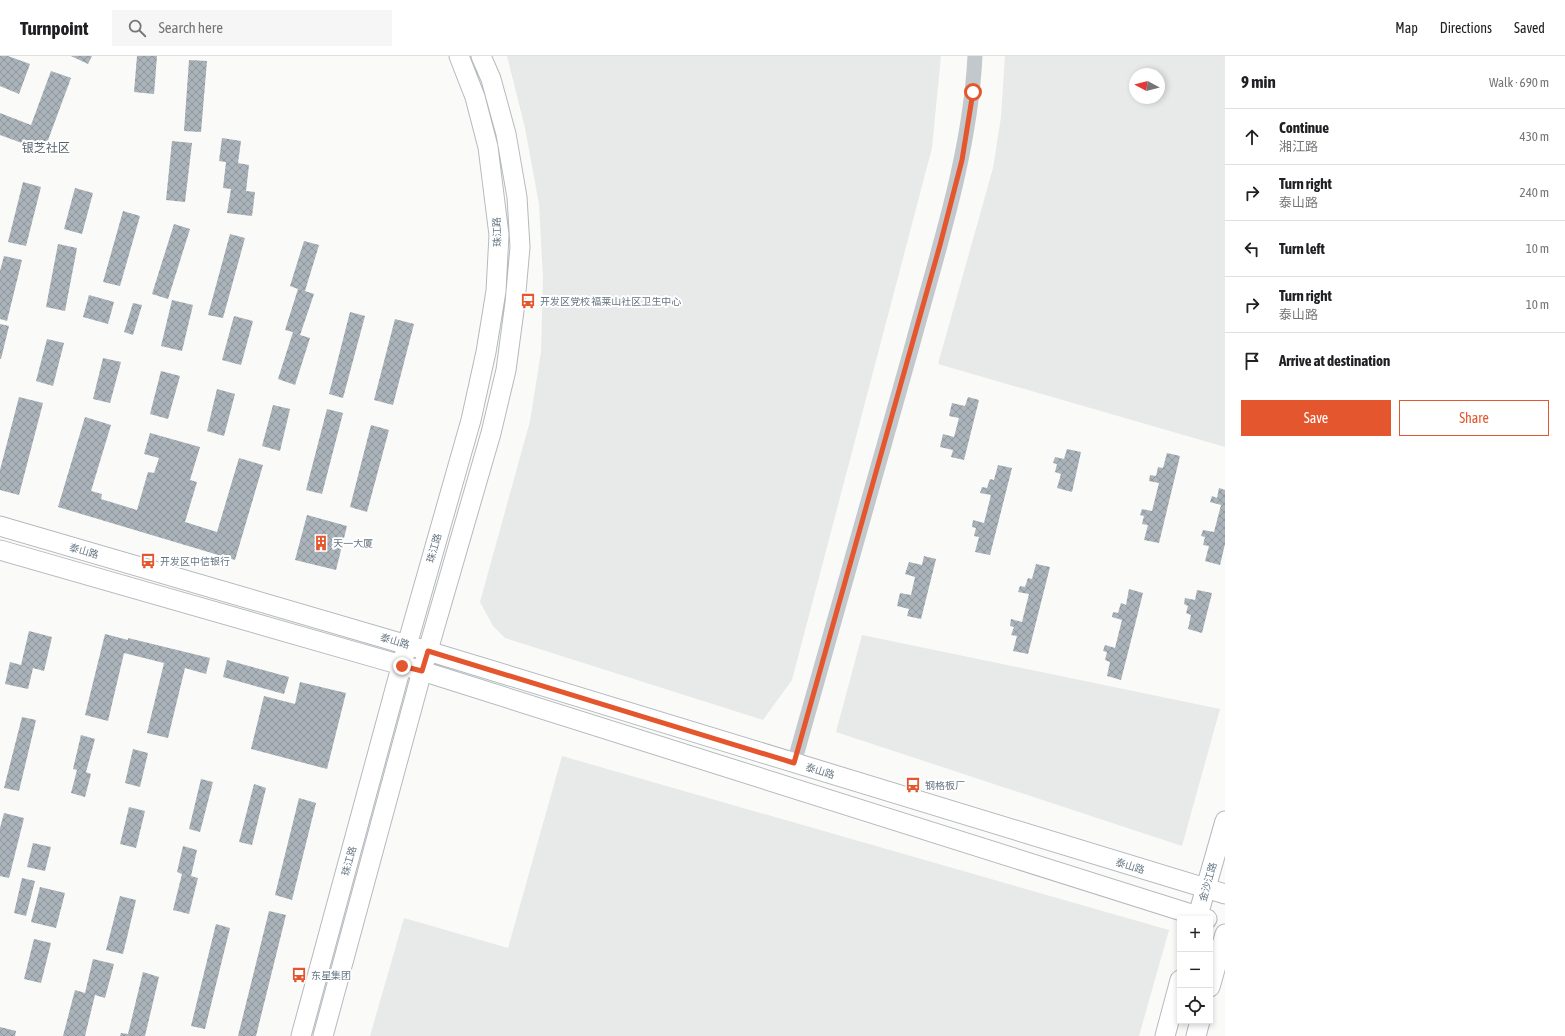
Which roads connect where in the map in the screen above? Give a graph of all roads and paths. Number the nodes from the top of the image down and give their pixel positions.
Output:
1 (459, 56) edge
2 (481, 56) edge
3 (975, 56) edge
4 (0, 526) edge
5 (0, 550) edge
6 (407, 645) junction
7 (428, 651) junction
8 (402, 666) junction
9 (422, 671) junction
10 (794, 763) junction
11 (1225, 821) edge
12 (1206, 888) junction
13 (1225, 894) edge
14 (1197, 916) edge
15 (1203, 916) edge
16 (1213, 921) edge
17 (1225, 924) edge
18 (1225, 934) edge
19 (1213, 976) edge
20 (1178, 988) edge
21 (1199, 1024) edge
22 (301, 1036) edge
23 (323, 1036) edge
24 (1165, 1036) edge
25 (1196, 1036) edge

1 - 6 main road, 珠江路
2 - 7 main road
3 - 10 street
4 - 6 main road, 泰山路
5 - 8 main road
6 - 7 main road, 泰山路
6 - 8 main road, 珠江路
7 - 9 main road
7 - 10 main road, 泰山路
8 - 9 main road
8 - 22 main road, 珠江路
9 - 14 main road
9 - 23 main road
10 - 12 main road, 泰山路
11 - 12 main road, 金沙江路
12 - 13 main road, 泰山路
12 - 15 main road, 金沙江路
16 - 17 main road
18 - 19 main road
20 - 24 main road
21 - 25 main road

